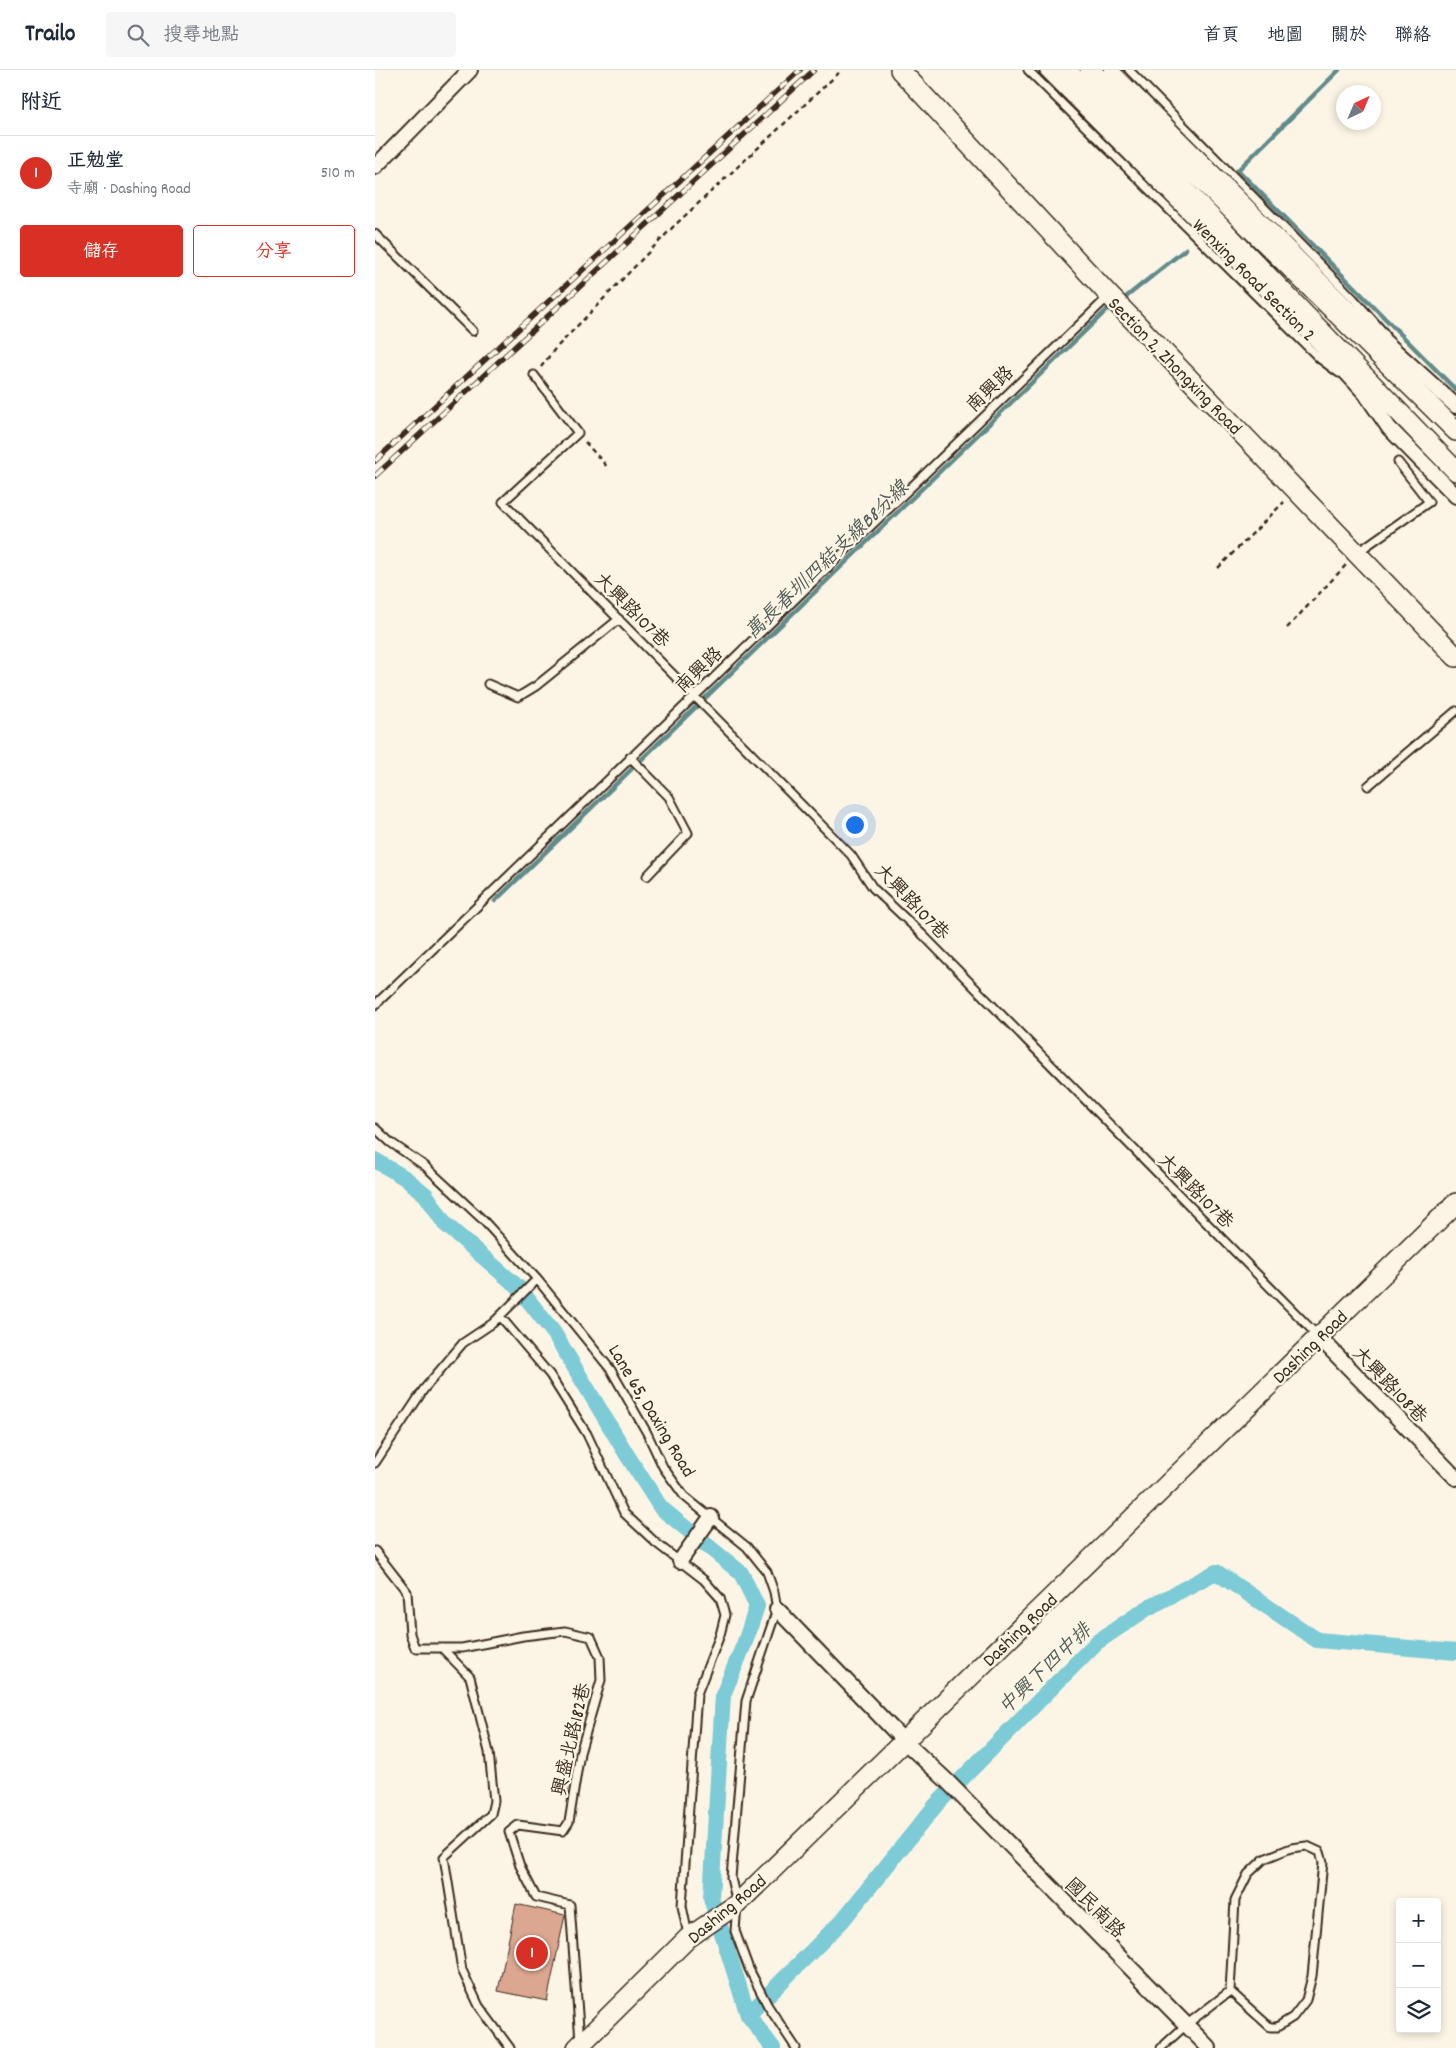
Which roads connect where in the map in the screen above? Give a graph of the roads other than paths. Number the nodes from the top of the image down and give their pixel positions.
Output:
1 (470, 70) edge
2 (900, 70) edge
3 (1027, 70) edge
4 (1047, 70) edge
5 (1067, 70) edge
6 (1090, 70) edge
7 (1111, 70) edge
8 (1129, 70) edge
9 (375, 167) edge
10 (375, 234) edge
11 (1109, 295) junction
12 (473, 331) dead end
13 (1358, 334) junction
14 (1415, 367) junction
15 (534, 375) road end
16 (1365, 393) junction
17 (1456, 406) edge
18 (1455, 430) edge
19 (1423, 438) junction
20 (1398, 462) dead end
21 (1456, 471) edge
22 (1456, 496) edge
23 (1357, 552) junction
24 (619, 619) junction
25 (1456, 657) edge
26 (488, 684) dead end
27 (695, 695) junction
28 (1456, 711) edge
29 (630, 757) junction
30 (1368, 786) dead end
31 (647, 876) dead end
32 (375, 1005) edge
33 (375, 1128) edge
34 (1456, 1203) edge
35 (537, 1278) junction
36 (500, 1316) junction
37 (1319, 1337) junction
38 (375, 1463) edge
39 (1456, 1478) edge
40 (711, 1517) junction
41 (375, 1551) edge
42 (680, 1562) junction
43 (777, 1609) junction
44 (442, 1648) junction
45 (904, 1741) junction
46 (737, 1904) junction
47 (688, 1938) junction
48 (1230, 1991) junction
49 (1186, 2025) junction
50 (579, 2047) edge
51 (510, 2048) edge
52 (796, 2048) edge
53 (1161, 2048) edge
54 (1209, 2048) edge

1 - 9 street
2 - 11 street, Section 2, Zhongxing Road
3 - 16 lane
4 - 16 street, Wenxing Road Section 2
5 - 19 street, Wenxing Road Section 2
6 - 13 street, Wenxing Road Section 2
7 - 14 street
8 - 14 lane
10 - 12 lane
11 - 23 street, Section 2, Zhongxing Road
11 - 27 lane, 南興路
13 - 14 lane
13 - 18 street, Wenxing Road Section 2
14 - 17 street
14 - 18 lane
15 - 24 lane, 大興路107巷
16 - 19 lane
16 - 22 street, Wenxing Road Section 2
19 - 21 street, Wenxing Road Section 2
20 - 23 lane
23 - 25 street, Section 2, Zhongxing Road
24 - 26 lane
24 - 27 lane, 大興路107巷
27 - 29 lane, 南興路
27 - 37 lane, 大興路107巷
28 - 30 lane
29 - 31 lane
29 - 32 lane, 南興路
33 - 35 lane, Lane 65, Daxing Road
34 - 37 street, Dashing Road
35 - 36 lane
35 - 40 lane, Lane 65, Daxing Road
36 - 38 lane
36 - 42 lane
37 - 39 street, 大興路108巷
37 - 45 street, Dashing Road
40 - 42 street
40 - 43 lane, Lane 65, Daxing Road
41 - 44 lane, 興盛北路182巷
42 - 47 lane
43 - 45 street
43 - 46 lane
44 - 50 lane, 興盛北路182巷
44 - 51 lane
45 - 46 street, Dashing Road
45 - 49 street, 國民南路
46 - 47 street, Dashing Road
46 - 52 lane
47 - 50 street, Dashing Road
48 - 48 lane
48 - 49 lane
49 - 53 lane
49 - 54 street, 國民南路

